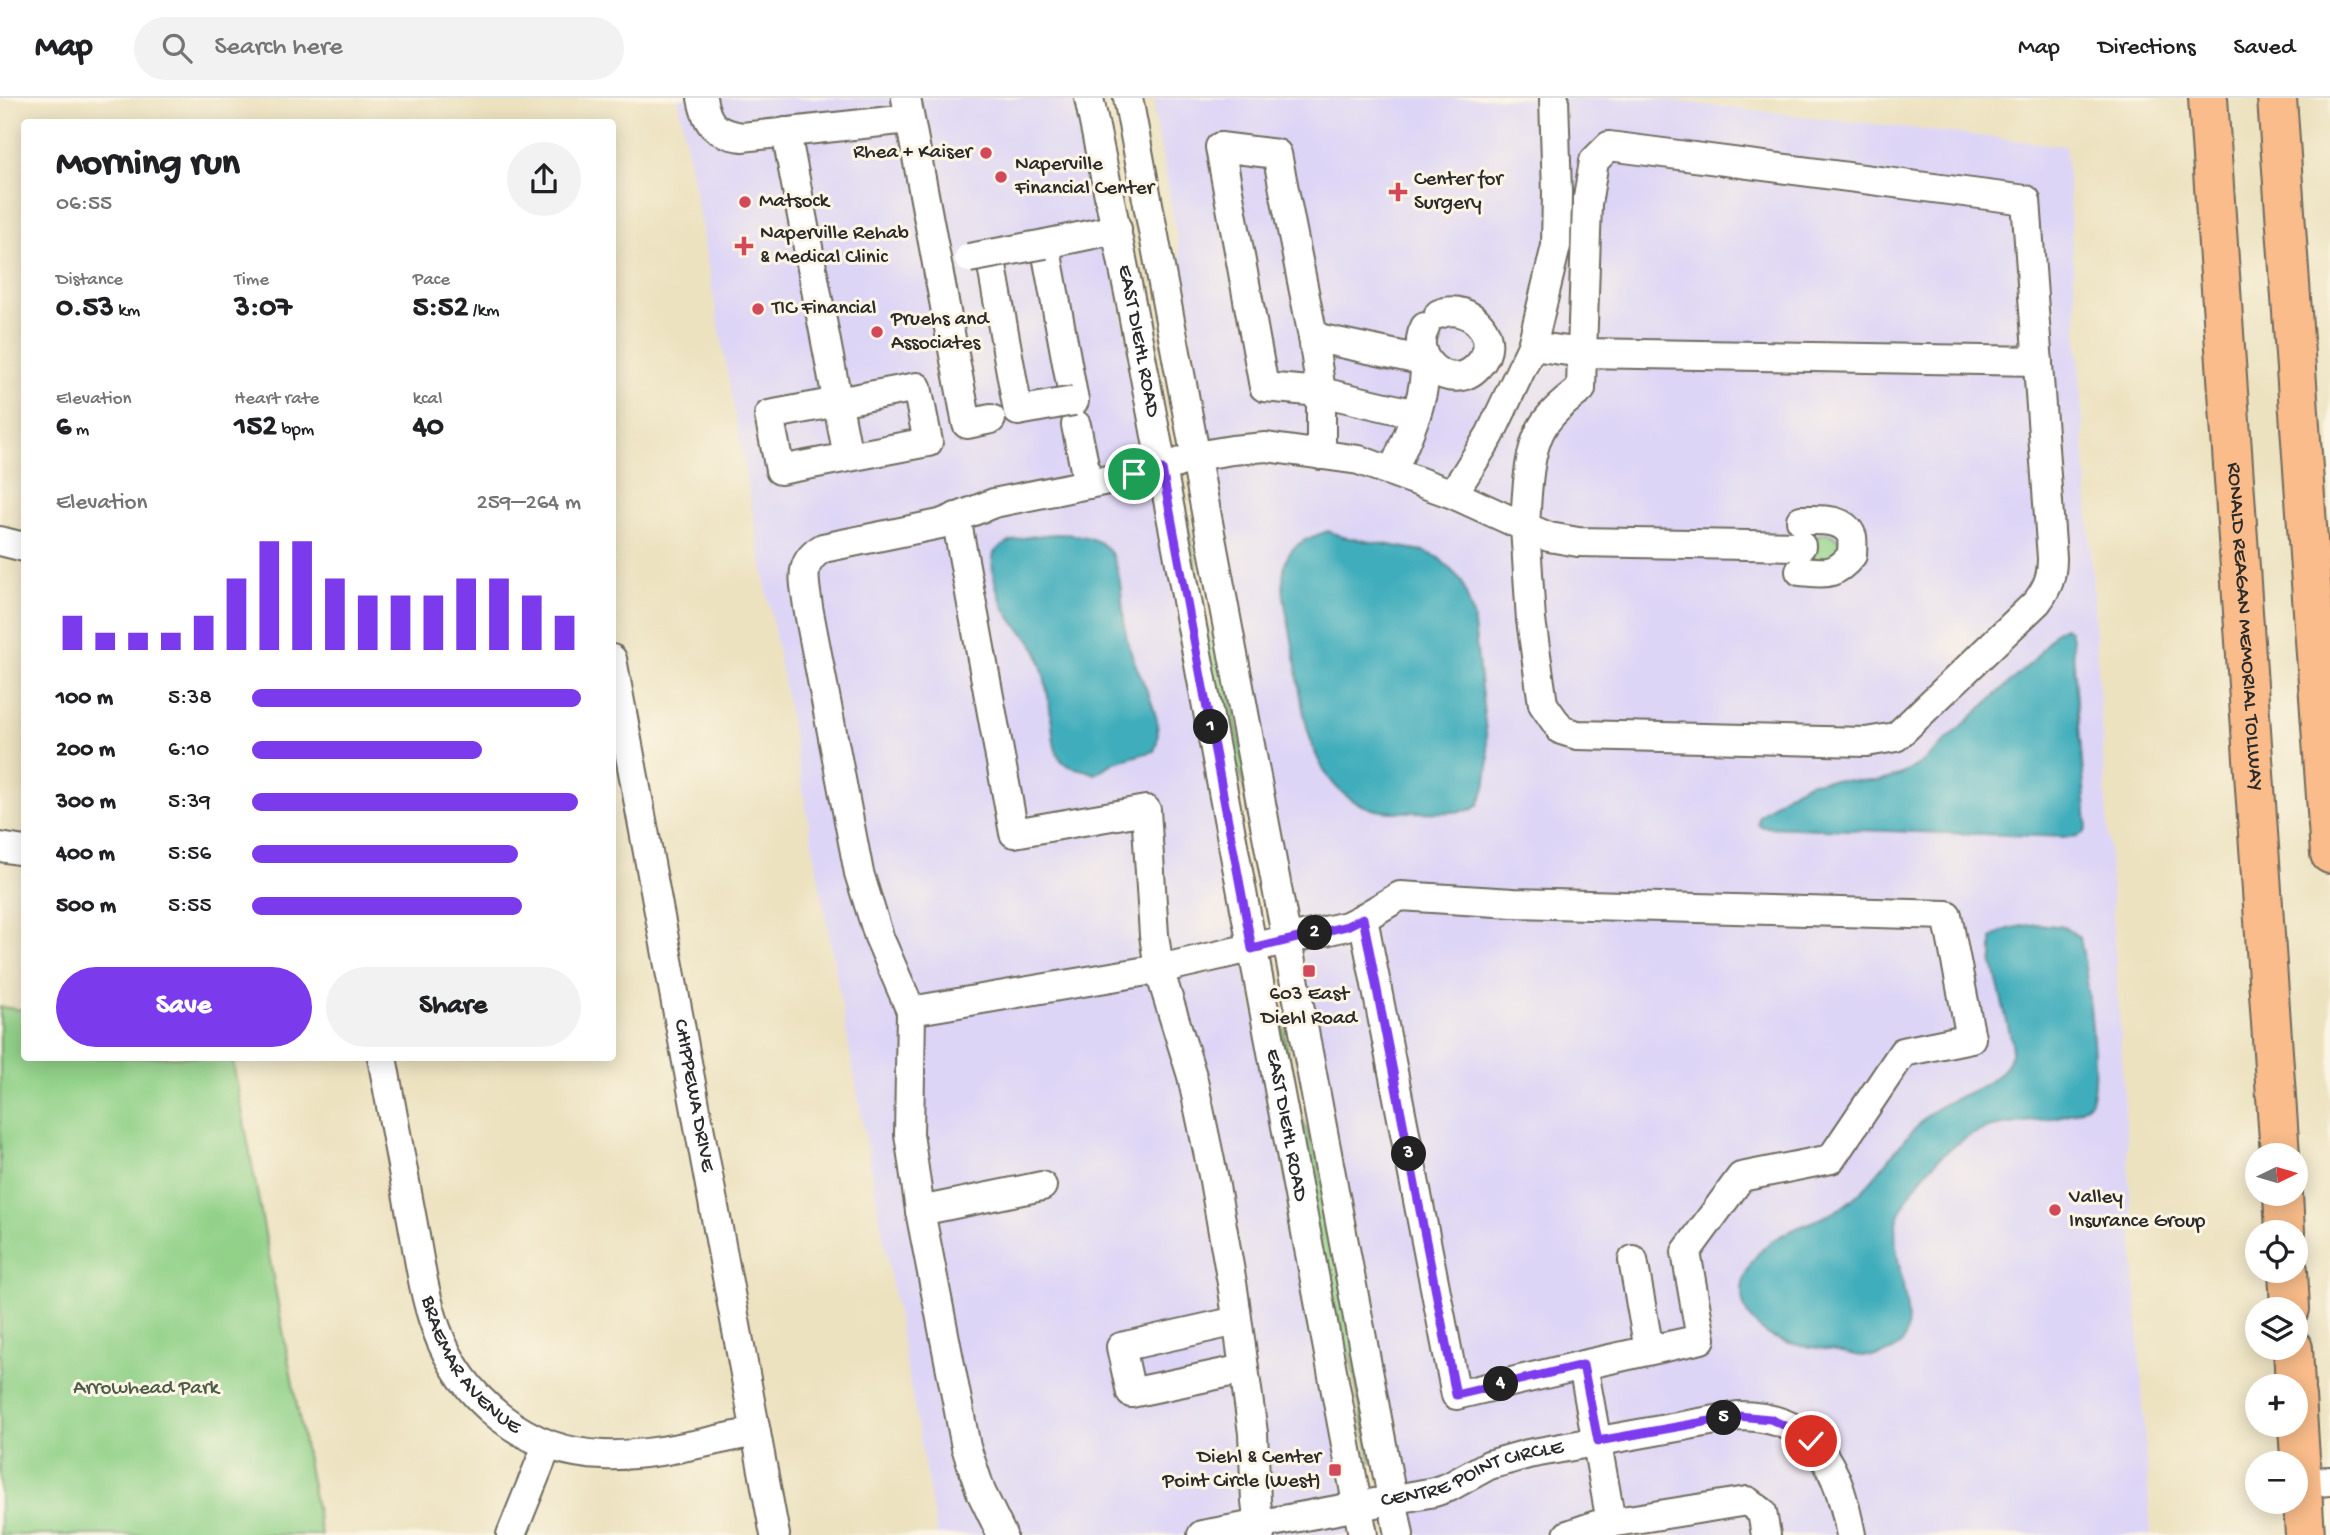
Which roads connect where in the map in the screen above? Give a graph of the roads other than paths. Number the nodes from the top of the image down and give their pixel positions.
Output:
1 (702, 98) edge
2 (1090, 98) edge
3 (1128, 98) edge
4 (1554, 98) edge
5 (2208, 98) edge
6 (2277, 98) edge
7 (907, 109) edge
8 (786, 132) junction
9 (1117, 229) junction
10 (1045, 244) junction
11 (979, 256) junction
12 (937, 264) junction
13 (1313, 337) junction
14 (1532, 346) junction
15 (1582, 353) junction
16 (1425, 361) junction
17 (2038, 361) junction
18 (1321, 392) junction
19 (838, 402) junction
20 (1069, 410) junction
21 (1416, 414) junction
22 (991, 419) dead end
23 (1321, 455) junction
24 (1196, 456) junction
25 (848, 457) junction
26 (1162, 469) junction
27 (1393, 471) junction
28 (1088, 484) junction
29 (1453, 494) junction
30 (956, 517) junction
31 (1525, 527) junction
32 (0, 541) edge
33 (21, 546) edge
34 (1801, 546) dead end
35 (616, 681) edge
36 (0, 847) edge
37 (21, 850) edge
38 (2330, 854) edge
39 (1363, 918) junction
40 (1288, 940) junction
41 (1252, 949) junction
42 (1159, 969) junction
43 (911, 1011) junction
44 (383, 1061) edge
45 (2279, 1143) edge
46 (1042, 1186) dead end
47 (920, 1211) junction
48 (1633, 1260) dead end
49 (1237, 1321) junction
50 (1649, 1350) junction
51 (1583, 1365) junction
52 (1244, 1369) junction
53 (755, 1432) junction
54 (2306, 1437) edge
55 (1598, 1441) junction
56 (547, 1446) junction
57 (2316, 1482) edge
58 (1393, 1499) junction
59 (1358, 1507) junction
60 (1611, 1522) junction
61 (1259, 1530) edge
62 (511, 1535) edge
63 (775, 1535) edge
64 (1002, 1535) edge
65 (1202, 1535) edge
66 (1363, 1535) edge
67 (1399, 1535) edge
68 (1568, 1535) edge
69 (1766, 1535) edge
70 (1851, 1535) edge
71 (2305, 1535) edge

1 - 8 street
2 - 9 street, EAST DIEHL ROAD
3 - 24 street, EAST DIEHL ROAD
4 - 14 street
5 - 45 highway, RONALD REAGAN MEMORIAL TOLLWAY
6 - 38 highway
7 - 8 street
7 - 12 street
8 - 19 street
9 - 10 street
9 - 26 street, EAST DIEHL ROAD
10 - 11 street, bridge
10 - 20 street
11 - 12 street
11 - 20 street
12 - 22 street
13 - 16 street
13 - 18 street
13 - 18 street
14 - 15 street
14 - 29 street
15 - 17 street
15 - 17 street
15 - 31 street
16 - 16 street
16 - 21 street
17 - 31 street
18 - 21 street
18 - 23 street
19 - 25 street
19 - 25 street
19 - 25 street
20 - 28 street
21 - 27 street
23 - 24 street
23 - 27 street
24 - 26 street
24 - 40 street, EAST DIEHL ROAD
26 - 28 street
26 - 41 street, EAST DIEHL ROAD
27 - 29 street
28 - 30 street
29 - 31 street
30 - 42 street
30 - 43 street
31 - 34 street
32 - 33 street
35 - 53 street, CHIPPEWA DRIVE
36 - 37 street
39 - 40 street
39 - 50 street
39 - 51 street
40 - 41 street
40 - 58 street, EAST DIEHL ROAD
41 - 42 street
41 - 59 street, EAST DIEHL ROAD
42 - 43 street
42 - 49 street
43 - 47 street
44 - 56 street, BRAEMAR AVENUE
46 - 47 street
47 - 64 street
48 - 50 street
49 - 52 street
49 - 52 street
50 - 51 street
51 - 55 street
52 - 61 street
53 - 56 street, BRAEMAR AVENUE
53 - 63 street, CHIPPEWA DRIVE
54 - 57 highway
55 - 58 street, CENTRE POINT CIRCLE
55 - 60 street
55 - 70 street, CENTRE POINT CIRCLE
56 - 62 street
57 - 71 highway
58 - 59 street, CENTRE POINT CIRCLE
58 - 67 street, EAST DIEHL ROAD
59 - 61 street, CENTRE POINT CIRCLE
59 - 66 street, EAST DIEHL ROAD
60 - 68 street
60 - 69 street
61 - 65 street, CENTRE POINT CIRCLE

